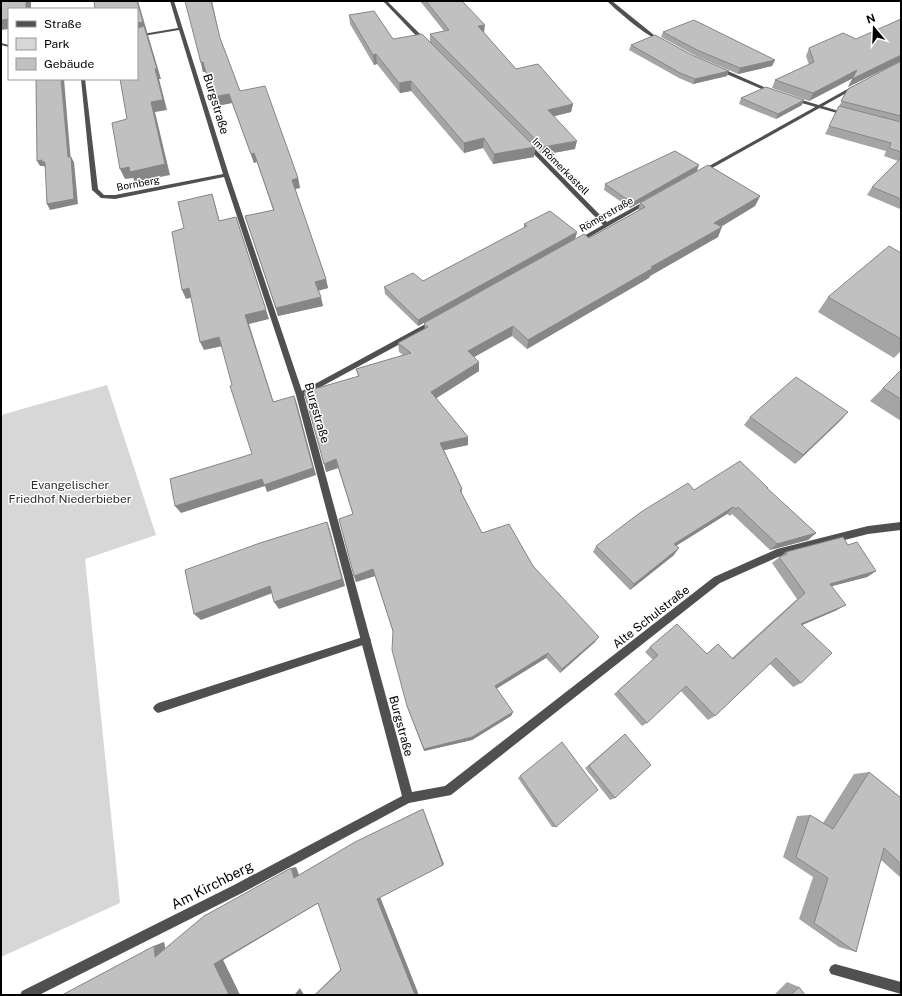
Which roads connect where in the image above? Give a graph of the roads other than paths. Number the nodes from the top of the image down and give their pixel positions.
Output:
1 (172, 1) edge
2 (385, 1) edge
3 (609, 1) edge
4 (180, 29) junction
5 (138, 36) edge
6 (665, 43) edge
7 (429, 46) edge
8 (712, 66) edge
9 (83, 80) edge
10 (859, 85) edge
11 (780, 94) edge
12 (787, 97) edge
13 (817, 107) junction
14 (854, 116) edge
15 (523, 141) edge
16 (226, 175) junction
17 (695, 175) edge
18 (654, 198) edge
19 (606, 225) junction
20 (573, 244) edge
21 (440, 320) edge
22 (300, 395) junction
23 (901, 526) edge
24 (366, 640) junction
25 (158, 708) dead end
26 (408, 798) junction
27 (835, 970) dead end
28 (901, 988) edge
29 (26, 995) edge

1 - 4 street, Burgstraße
2 - 7 street
3 - 6 street
4 - 5 street
4 - 16 street, Burgstraße
8 - 11 street
9 - 16 street, Bornberg
10 - 13 street
12 - 13 street
13 - 14 street
13 - 17 street
15 - 19 street, Im Römerkastell
16 - 22 street, Burgstraße
18 - 19 street, Römerstraße
19 - 20 street, Römerstraße
21 - 22 street
22 - 24 street, Burgstraße
23 - 26 street, Alte Schulstraße
24 - 25 street
24 - 26 street, Burgstraße
26 - 29 street, Am Kirchberg
27 - 28 street

